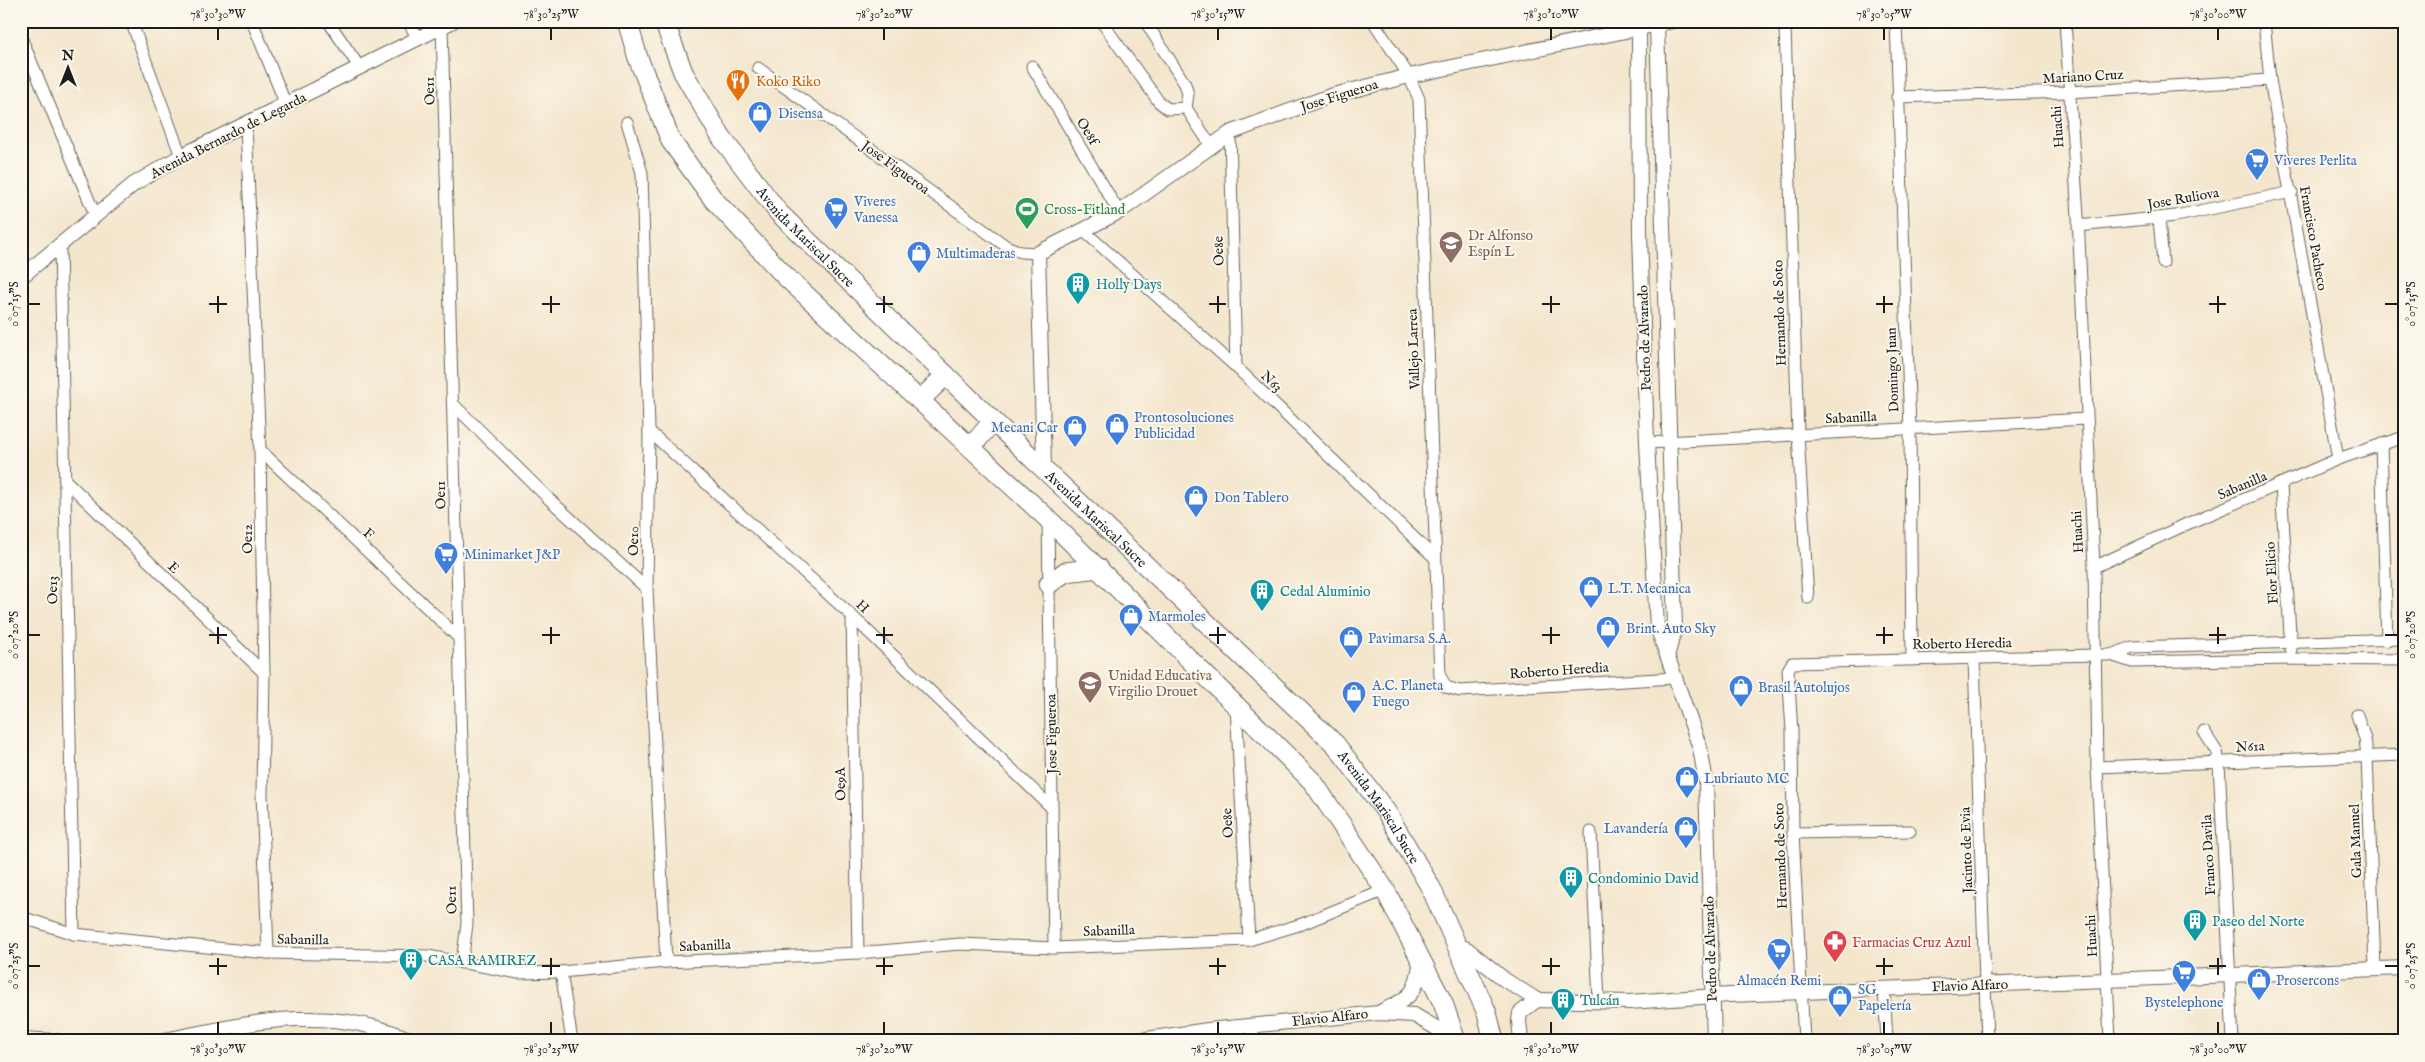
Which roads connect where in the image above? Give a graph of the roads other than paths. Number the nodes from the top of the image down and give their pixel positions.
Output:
1 (131, 21) edge
2 (252, 21) edge
3 (328, 21) edge
4 (408, 21) edge
5 (628, 21) edge
6 (664, 21) edge
7 (1101, 21) edge
8 (1145, 21) edge
9 (1373, 21) edge
10 (1673, 21) edge
11 (1896, 21) edge
12 (2065, 21) edge
13 (2264, 21) edge
14 (1657, 23) edge
15 (447, 24) edge
16 (1638, 25) edge
17 (1784, 27) dead end
18 (21, 37) edge
19 (418, 39) junction
20 (1032, 66) dead end
21 (360, 68) junction
22 (758, 68) dead end
23 (1409, 76) junction
24 (2270, 80) junction
25 (2069, 92) junction
26 (1897, 97) junction
27 (286, 105) junction
28 (1186, 108) junction
29 (627, 122) dead end
30 (246, 125) junction
31 (1230, 133) junction
32 (1212, 147) junction
33 (181, 156) junction
34 (2292, 192) junction
35 (1119, 212) junction
36 (96, 217) junction
37 (2159, 219) junction
38 (2078, 226) junction
39 (1084, 231) junction
40 (60, 246) junction
41 (1038, 253) junction
42 (2164, 263) dead end
43 (21, 277) edge
44 (1236, 367) junction
45 (946, 375) junction
46 (921, 399) junction
47 (454, 405) junction
48 (2086, 419) junction
49 (993, 421) junction
50 (1910, 429) junction
51 (649, 431) junction
52 (1798, 435) junction
53 (2404, 437) edge
54 (1668, 442) junction
55 (1647, 443) junction
56 (2381, 444) junction
57 (971, 447) junction
58 (260, 450) junction
59 (2338, 459) junction
60 (1044, 468) junction
61 (64, 480) junction
62 (2281, 485) junction
63 (1048, 519) junction
64 (1435, 558) junction
65 (2094, 567) junction
66 (1099, 568) junction
67 (1049, 584) junction
68 (647, 589) junction
69 (1808, 598) dead end
70 (852, 616) junction
71 (458, 637) junction
72 (2404, 639) edge
73 (2387, 641) junction
74 (2290, 644) junction
75 (1668, 653) junction
76 (2095, 655) junction
77 (2111, 655) junction
78 (1912, 658) junction
79 (1974, 659) junction
80 (2291, 659) junction
81 (2404, 660) edge
82 (1788, 670) joint
83 (264, 673) junction
84 (1674, 678) junction
85 (1446, 687) joint
86 (1236, 704) junction
87 (2357, 715) dead end
88 (2204, 732) dead end
89 (2404, 755) edge
90 (2367, 756) junction
91 (2219, 763) junction
92 (2098, 767) junction
93 (1052, 808) junction
94 (1910, 831) dead end
95 (1591, 832) dead end
96 (1793, 833) junction
97 (1385, 890) junction
98 (21, 916) edge
99 (74, 934) junction
100 (1249, 940) junction
101 (1456, 944) junction
102 (1054, 948) junction
103 (268, 953) junction
104 (858, 953) junction
105 (1421, 959) junction
106 (666, 962) junction
107 (462, 963) junction
108 (2375, 968) junction
109 (2404, 968) edge
110 (561, 972) junction
111 (2230, 974) junction
112 (2108, 979) junction
113 (1986, 984) junction
114 (1884, 989) junction
115 (1802, 992) junction
116 (1712, 996) junction
117 (1537, 1000) junction
118 (1600, 1001) junction
119 (1379, 1013) junction
120 (1252, 1025) junction
121 (1207, 1035) edge
122 (21, 1039) edge
123 (1455, 1040) edge
124 (56, 1041) edge
125 (160, 1041) edge
126 (414, 1041) edge
127 (572, 1041) edge
128 (1133, 1041) edge
129 (1254, 1041) edge
130 (1494, 1041) edge
131 (1521, 1041) edge
132 (1714, 1041) edge
133 (1804, 1041) edge
134 (1887, 1041) edge
135 (1987, 1041) edge
136 (2110, 1041) edge
137 (2233, 1041) edge

1 - 33 street
2 - 27 street
3 - 21 street
4 - 19 street
5 - 46 main road
6 - 45 main road, Avenida Mariscal Sucre
7 - 28 street
8 - 28 street
9 - 23 street, Vallejo Larrea
10 - 14 street, Jose Figueroa
11 - 26 street, Domingo Juan
12 - 25 street, Huachi
13 - 24 street, Francisco Pacheco
14 - 16 street, Jose Figueroa
14 - 54 street, Pedro de Alvarado
15 - 19 street, Avenida Bernardo de Legarda
15 - 47 street, Oe11
16 - 23 street, Jose Figueroa
16 - 55 street, Pedro de Alvarado
17 - 52 street, Hernando de Soto
18 - 36 street
19 - 21 street, Avenida Bernardo de Legarda
20 - 35 street, Oe8f
21 - 27 street, Avenida Bernardo de Legarda
22 - 41 street, Jose Figueroa
23 - 31 street, Jose Figueroa
23 - 64 street, Vallejo Larrea
24 - 25 street, Mariano Cruz
24 - 34 street, Francisco Pacheco
25 - 26 street, Mariano Cruz
25 - 38 street, Huachi
26 - 50 street, Domingo Juan
27 - 30 street, Avenida Bernardo de Legarda
28 - 32 street
29 - 51 street, Oe10
30 - 33 street, Avenida Bernardo de Legarda
30 - 58 street, Oe12
31 - 32 street, Jose Figueroa
31 - 44 street, Oe8e
32 - 35 street, Jose Figueroa
33 - 36 street, Avenida Bernardo de Legarda
34 - 37 street, Jose Ruliova
34 - 59 street, Francisco Pacheco
35 - 39 street, Jose Figueroa
36 - 40 street, Avenida Bernardo de Legarda
37 - 38 street, Jose Ruliova
37 - 42 street
38 - 48 street, Huachi
39 - 41 street, Jose Figueroa
39 - 44 street, N63
40 - 43 street, Avenida Bernardo de Legarda
40 - 61 street, Oe13
41 - 60 street
44 - 64 street, N63
45 - 46 main road
45 - 49 main road, Avenida Mariscal Sucre
46 - 57 main road
47 - 68 street
47 - 71 street, Oe11
48 - 50 street, Sabanilla
48 - 65 street, Huachi
49 - 57 main road
49 - 60 main road, Avenida Mariscal Sucre
50 - 52 street, Sabanilla
50 - 78 street, Domingo Juan
51 - 68 street, Oe10
51 - 70 street, H
52 - 54 street, Sabanilla
52 - 69 street, Hernando de Soto
53 - 56 street, Sabanilla
54 - 55 street, Sabanilla
54 - 75 street, Pedro de Alvarado
55 - 75 street, Pedro de Alvarado
56 - 59 street, Sabanilla
56 - 73 street
57 - 63 main road
58 - 71 street, F
58 - 83 street, Oe12
59 - 62 street, Sabanilla
60 - 101 main road, Avenida Mariscal Sucre
61 - 83 street, E
61 - 99 street, Oe13
62 - 65 street, Sabanilla
62 - 74 street, Flor Elicio
63 - 66 main road
63 - 67 street, Jose Figueroa
64 - 85 street, Vallejo Larrea
65 - 76 street, Huachi
66 - 67 main road
66 - 86 main road
67 - 93 street, Jose Figueroa
68 - 106 street, Oe10
70 - 93 street, H
70 - 104 street, Oe9A
71 - 107 street, Oe11
72 - 73 street, Roberto Heredia
73 - 74 street, Roberto Heredia
74 - 77 street, Roberto Heredia
74 - 80 street, Flor Elicio
75 - 84 street, Pedro de Alvarado
76 - 77 street, Roberto Heredia
76 - 79 street, Roberto Heredia
76 - 92 street, Huachi
77 - 80 street, Roberto Heredia
78 - 79 street, Roberto Heredia
78 - 82 street, Roberto Heredia
79 - 113 street, Jacinto de Evia
80 - 81 street, Roberto Heredia
82 - 96 street, Hernando de Soto
83 - 103 street, Oe12
84 - 85 street, Roberto Heredia
84 - 116 street, Pedro de Alvarado
86 - 97 main road
86 - 100 street, Oe8e
87 - 90 street, Gala Manuel
88 - 91 street, Franco Davila
89 - 90 street, N61a
90 - 91 street, N61a
90 - 108 street, Gala Manuel
91 - 92 street, N61a
91 - 111 street, Franco Davila
92 - 112 street, Huachi
93 - 102 street, Jose Figueroa
94 - 96 street
95 - 118 street
96 - 115 street, Hernando de Soto
97 - 100 street, Sabanilla
97 - 105 main road
98 - 99 street, Sabanilla
99 - 103 street, Sabanilla
100 - 102 street, Sabanilla
101 - 117 street
101 - 130 main road, Avenida Mariscal Sucre
102 - 104 street, Sabanilla
103 - 107 street, Sabanilla
104 - 106 street, Sabanilla
105 - 119 street, Flavio Alfaro
105 - 123 main road
106 - 110 street, Sabanilla
107 - 110 street, Sabanilla
108 - 109 street, Flavio Alfaro
108 - 111 street, Flavio Alfaro
110 - 127 street
111 - 112 street, Flavio Alfaro
111 - 137 street, Franco Davila
112 - 113 street, Flavio Alfaro
112 - 136 street, Huachi
113 - 114 street, Flavio Alfaro
113 - 135 street, Jacinto de Evia
114 - 115 street, Flavio Alfaro
114 - 134 street
115 - 116 street, Flavio Alfaro
115 - 133 street, Hernando de Soto
116 - 118 street, Flavio Alfaro
116 - 132 street, Pedro de Alvarado
117 - 118 street, Flavio Alfaro
117 - 131 street
119 - 120 street, Flavio Alfaro
119 - 123 street, Flavio Alfaro
120 - 121 street, Flavio Alfaro
120 - 129 street
121 - 128 street, Flavio Alfaro
122 - 124 street
125 - 126 street

